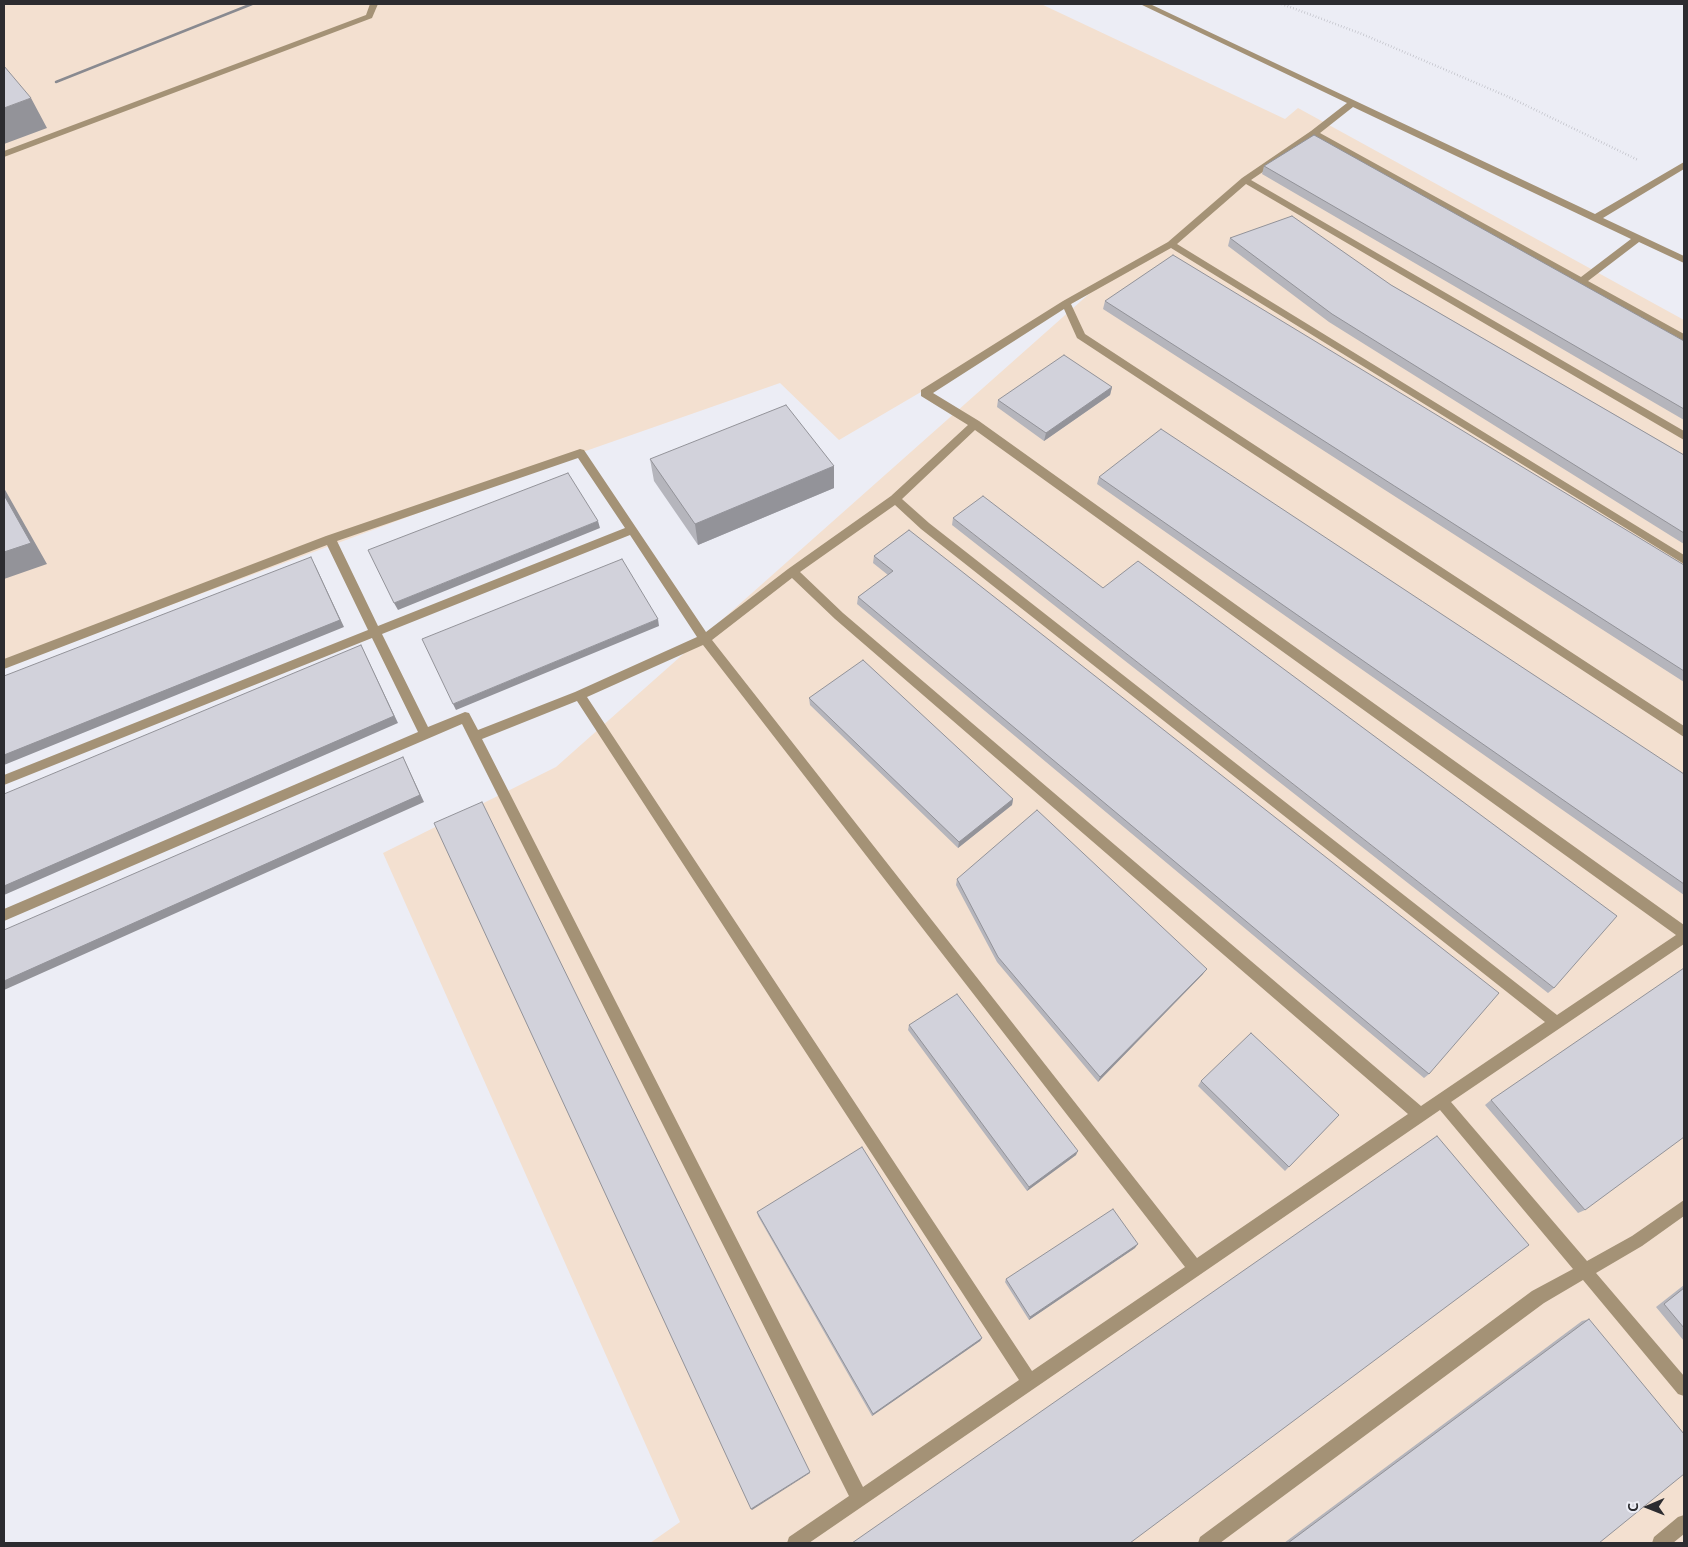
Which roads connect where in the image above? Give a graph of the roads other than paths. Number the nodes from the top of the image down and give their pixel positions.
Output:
1 (374, 4) edge
2 (1144, 4) edge
3 (1354, 102) junction
4 (1314, 133) junction
5 (4, 154) edge
6 (1684, 165) edge
7 (1245, 180) junction
8 (1596, 218) junction
9 (1638, 238) junction
10 (1171, 244) junction
11 (1684, 260) edge
12 (1582, 281) junction
13 (1066, 303) junction
14 (1684, 338) edge
15 (975, 424) junction
16 (1684, 436) edge
17 (895, 500) junction
18 (632, 530) junction
19 (330, 539) junction
20 (1684, 560) edge
21 (792, 572) junction
22 (376, 631) junction
23 (705, 639) junction
24 (4, 664) edge
25 (579, 695) junction
26 (1684, 732) edge
27 (425, 734) junction
28 (475, 737) junction
29 (4, 780) edge
30 (4, 916) edge
31 (1684, 933) edge
32 (1684, 937) edge
33 (1557, 1023) junction
34 (1441, 1101) junction
35 (1420, 1116) junction
36 (1684, 1206) edge
37 (1196, 1269) junction
38 (1584, 1270) junction
39 (1030, 1382) junction
40 (1684, 1388) edge
41 (860, 1499) junction
42 (1684, 1523) edge
43 (795, 1543) edge
44 (1206, 1543) edge
45 (1660, 1543) edge

1 - 5 street
2 - 3 street
3 - 4 street
3 - 8 street
4 - 7 street
4 - 12 street
6 - 8 street
7 - 10 street
7 - 16 street
8 - 9 street
9 - 11 street
9 - 12 street
10 - 13 street
10 - 20 street
12 - 14 street
13 - 15 street
13 - 26 street
15 - 17 street
15 - 31 street
17 - 21 street
17 - 33 street
18 - 19 street
18 - 22 street
18 - 23 street
19 - 22 street
19 - 24 street
21 - 23 street
21 - 35 street
22 - 27 street
22 - 29 street
23 - 25 street
23 - 37 street
25 - 28 street
25 - 39 street
27 - 28 street
27 - 30 street
28 - 41 street
32 - 33 street
33 - 34 street
34 - 35 street
34 - 38 street
35 - 37 street
36 - 38 street
37 - 39 street
38 - 40 street
38 - 44 street
39 - 41 street
41 - 43 street
42 - 45 street

